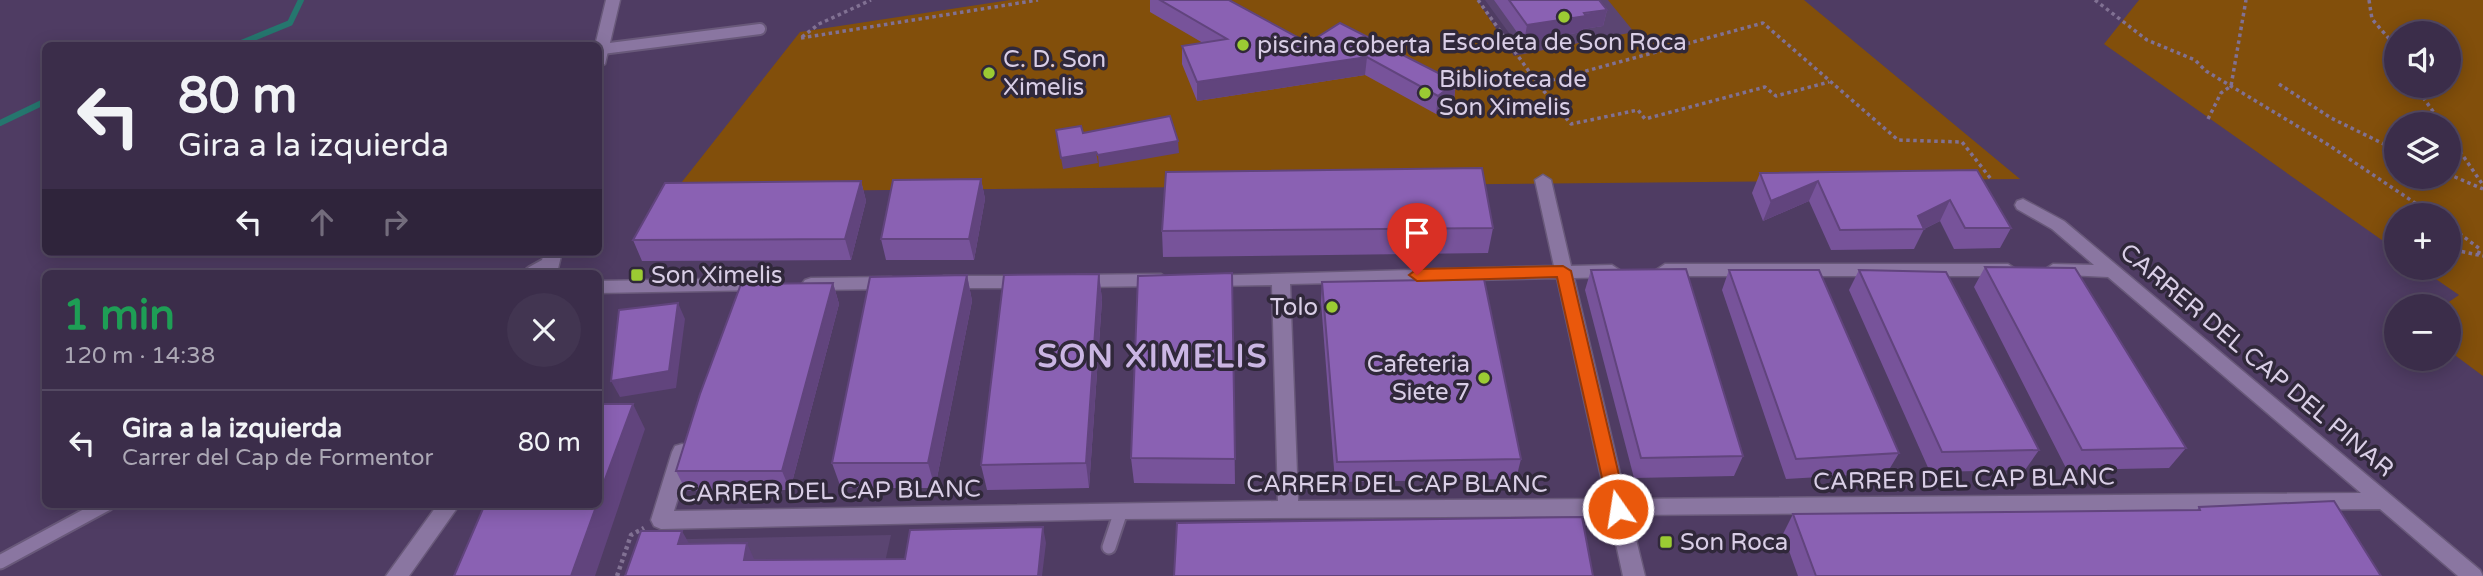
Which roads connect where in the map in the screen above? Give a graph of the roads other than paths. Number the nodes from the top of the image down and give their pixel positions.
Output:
1 (613, 0) edge
2 (760, 29) dead end
3 (602, 49) joint
4 (1543, 180) dead end
5 (2023, 205) dead end
6 (1563, 271) junction
7 (2109, 271) junction
8 (1282, 279) junction
9 (604, 287) edge
10 (688, 435) edge
11 (2384, 501) junction
12 (100, 508) edge
13 (447, 508) edge
14 (1618, 509) junction
15 (1288, 510) junction
16 (1121, 511) junction
17 (1109, 547) dead end
18 (2454, 560) junction
19 (0, 562) edge
20 (2483, 572) edge
21 (397, 576) edge
22 (1634, 576) edge
23 (2473, 576) edge

1 - 3 street
2 - 3 lane
4 - 6 street
5 - 7 street, CARRER DEL CAP DEL PINAR
6 - 7 street
6 - 8 street
6 - 14 street
7 - 11 street, CARRER DEL CAP DEL PINAR
8 - 9 street
8 - 15 street
10 - 16 street, CARRER DEL CAP BLANC
11 - 14 street, CARRER DEL CAP BLANC
11 - 18 street, CARRER DEL CAP DEL PINAR
12 - 19 lane
13 - 21 street
14 - 15 street, CARRER DEL CAP BLANC
14 - 22 street
15 - 16 street, CARRER DEL CAP BLANC
16 - 17 lane
18 - 20 street, CARRER DEL CAP DEL PINAR
18 - 23 street, CARRER DEL CAP DEL PINAR

